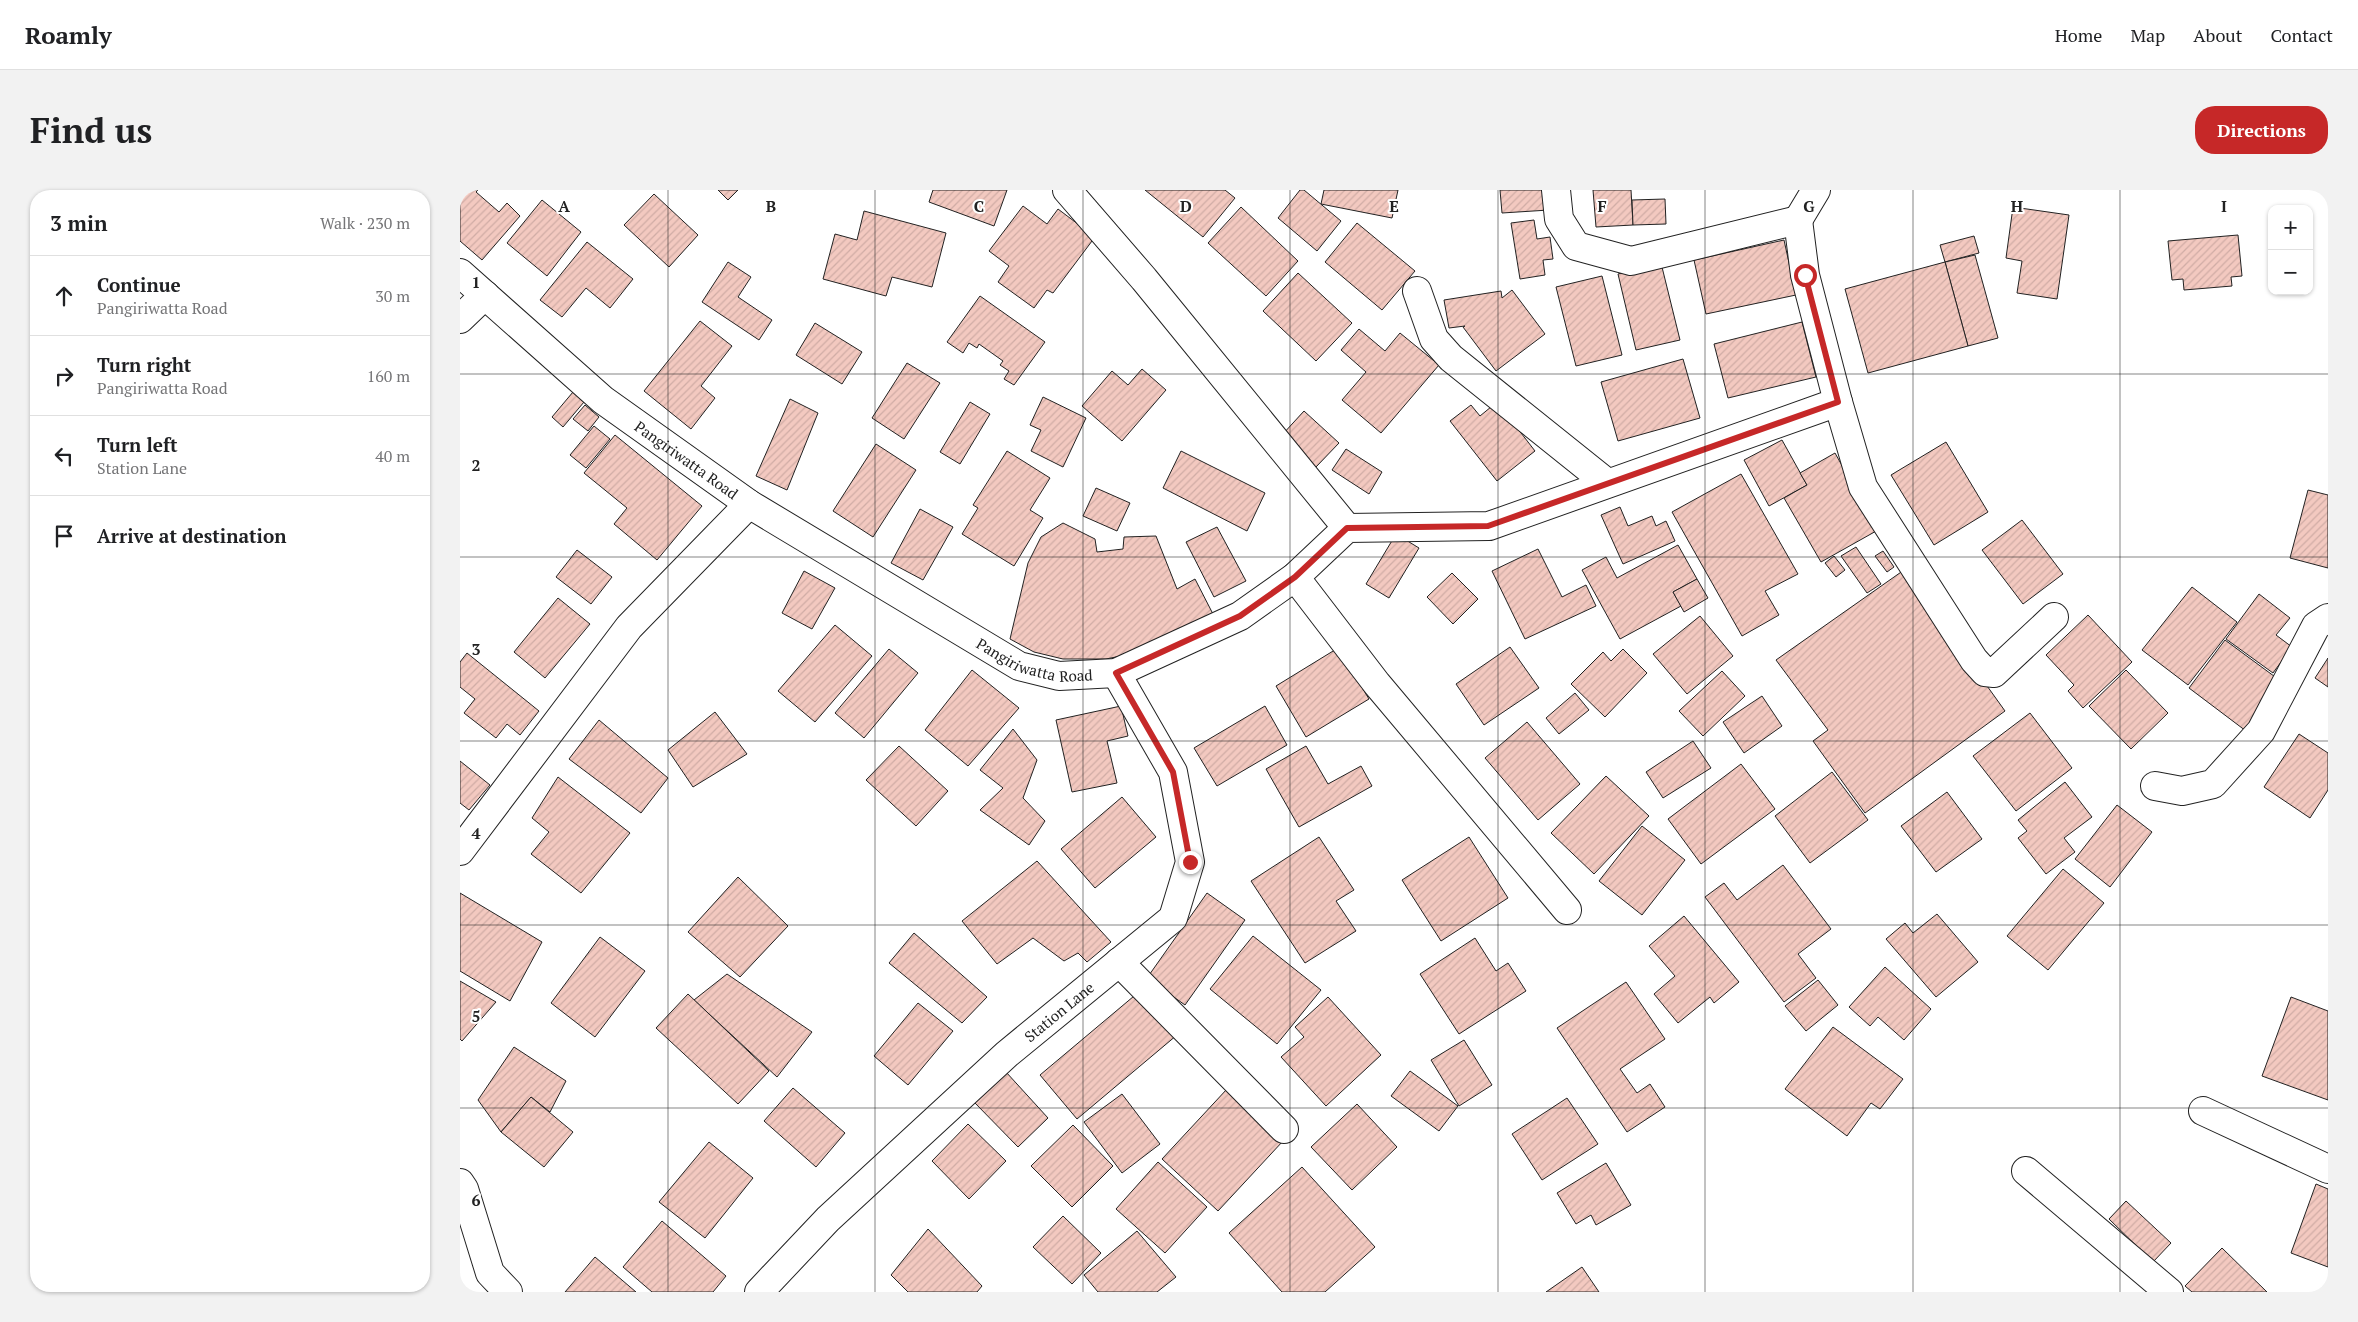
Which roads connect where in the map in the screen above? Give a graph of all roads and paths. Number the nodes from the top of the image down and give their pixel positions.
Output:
1 (1067, 190) edge
2 (1556, 190) edge
3 (1816, 190) edge
4 (1798, 220) junction
5 (460, 273) edge
6 (1417, 291) dead end
7 (485, 295) junction
8 (460, 319) edge
9 (1838, 402) junction
10 (1607, 483) junction
11 (748, 504) junction
12 (1347, 528) junction
13 (1295, 577) junction
14 (2054, 617) dead end
15 (2328, 618) edge
16 (1116, 673) junction
17 (2155, 786) dead end
18 (460, 851) edge
19 (1567, 910) dead end
20 (1119, 962) junction
21 (2203, 1111) dead end
22 (1284, 1129) dead end
23 (2328, 1169) edge
24 (2026, 1171) dead end
25 (460, 1183) edge
26 (508, 1292) edge
27 (758, 1292) edge
28 (2169, 1292) edge

1 - 12 street
2 - 4 street
3 - 4 street
4 - 9 street
5 - 7 street, Pangiriwatta Road
6 - 10 street
7 - 8 street
7 - 11 street, Pangiriwatta Road
9 - 10 street
9 - 14 street
10 - 12 street
11 - 16 street, Pangiriwatta Road
11 - 18 street
12 - 13 street, Pangiriwatta Road
13 - 16 street, Pangiriwatta Road
13 - 19 street
15 - 17 street
16 - 20 street, Station Lane
20 - 22 street
20 - 27 street, Station Lane
21 - 23 street
24 - 28 street
25 - 26 street

